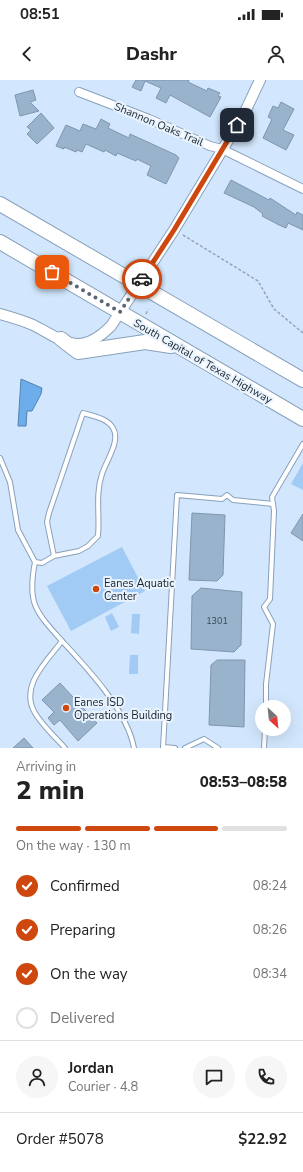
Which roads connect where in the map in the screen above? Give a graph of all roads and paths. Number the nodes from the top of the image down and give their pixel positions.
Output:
1 (260, 80) edge
2 (79, 92) dead end
3 (222, 149) junction
4 (303, 188) edge
5 (0, 204) edge
6 (174, 230) junction
7 (0, 242) edge
8 (138, 284) junction
9 (120, 312) junction
10 (0, 314) edge
11 (303, 333) edge
12 (61, 339) junction
13 (181, 348) junction
14 (303, 380) edge
15 (303, 419) edge
16 (303, 444) edge
17 (0, 458) edge
18 (272, 504) junction
19 (54, 556) junction
20 (35, 562) junction
21 (62, 641) junction
22 (266, 700) edge
23 (265, 736) edge
24 (65, 748) edge
25 (134, 748) edge
26 (163, 748) edge
27 (175, 748) edge
28 (185, 748) edge
29 (218, 748) edge
30 (264, 748) edge

1 - 3 street
2 - 3 street, Shannon Oaks Trail
3 - 4 street, Shannon Oaks Trail
3 - 6 street
5 - 8 highway
6 - 8 street
6 - 11 path
7 - 9 highway, South Capital of Texas Highway
8 - 9 street
8 - 14 highway
9 - 12 street
9 - 13 highway, South Capital of Texas Highway
10 - 12 street
12 - 13 highway
13 - 15 highway, South Capital of Texas Highway
16 - 18 lane
17 - 20 lane
18 - 22 lane
18 - 26 lane
19 - 19 lane
19 - 20 lane
20 - 21 lane
21 - 24 lane
21 - 25 lane
23 - 30 lane
26 - 27 lane
28 - 29 lane

